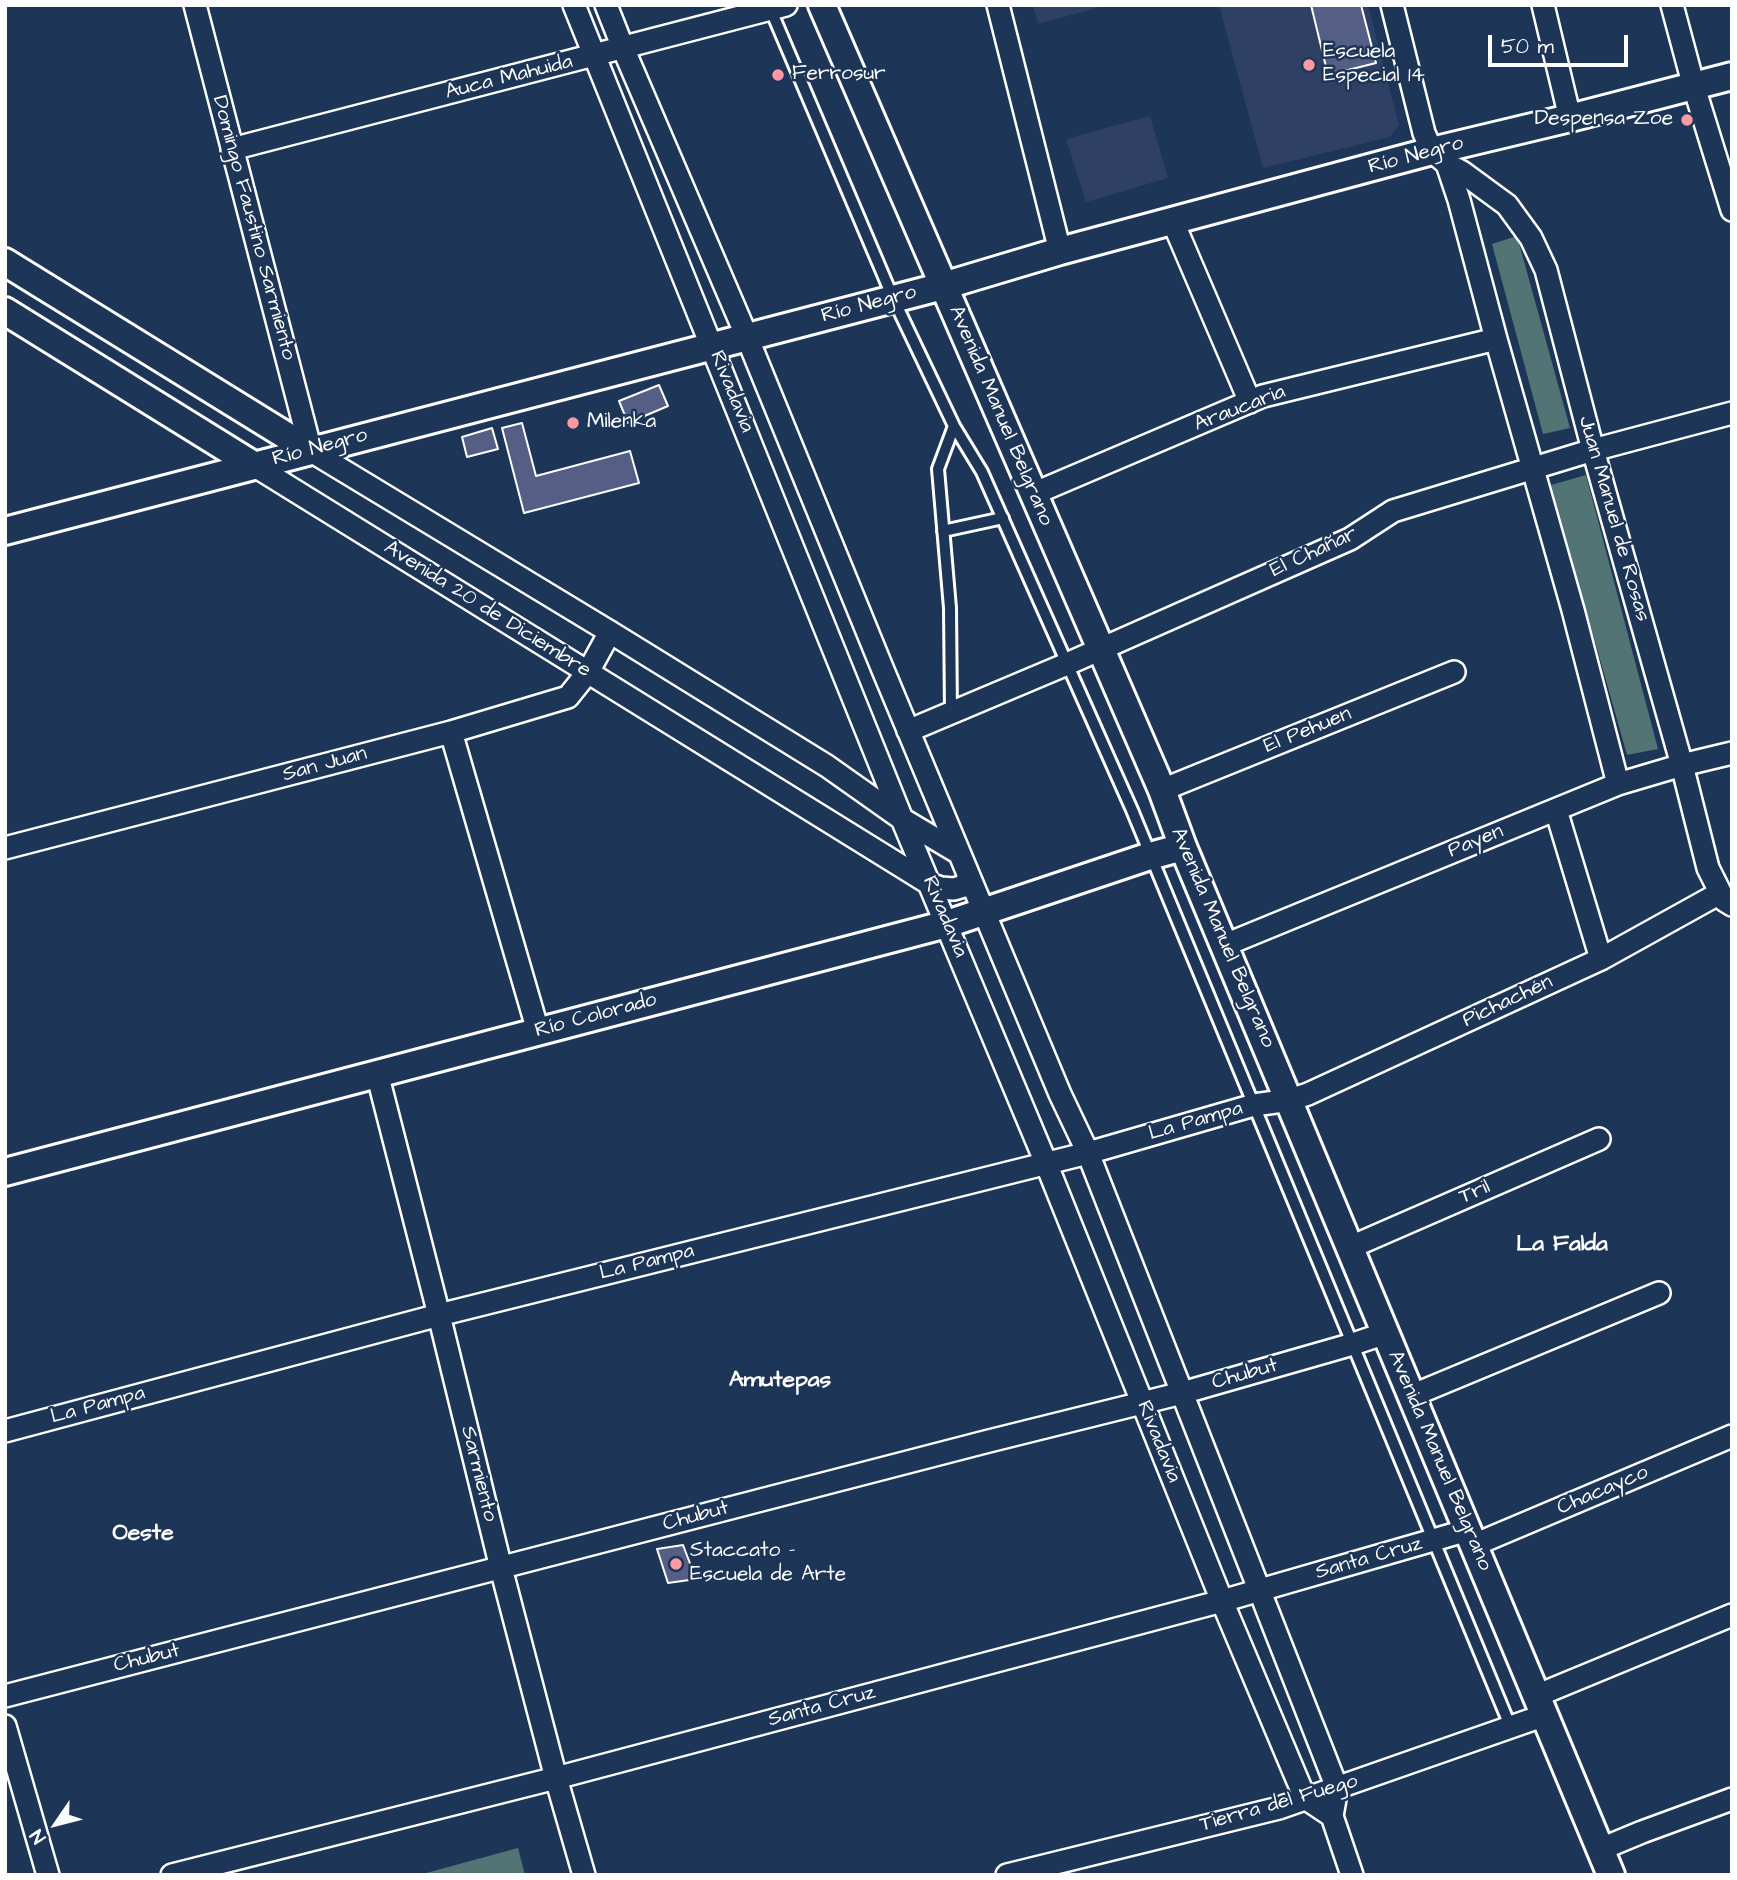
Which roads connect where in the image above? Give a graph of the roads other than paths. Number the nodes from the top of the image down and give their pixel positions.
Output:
1 (195, 5) edge
2 (574, 5) edge
3 (606, 5) edge
4 (822, 5) edge
5 (998, 5) edge
6 (1392, 5) edge
7 (1543, 5) edge
8 (1672, 5) edge
9 (775, 7) edge
10 (623, 48) junction
11 (595, 56) junction
12 (1732, 76) edge
13 (1694, 87) junction
14 (1570, 118) junction
15 (232, 149) junction
16 (1440, 158) junction
17 (1732, 210) edge
18 (1172, 222) junction
19 (1060, 251) junction
20 (5, 262) edge
21 (943, 286) junction
22 (893, 298) junction
23 (5, 311) edge
24 (747, 337) junction
25 (1496, 339) junction
26 (712, 346) junction
27 (1250, 402) junction
28 (1732, 413) edge
29 (954, 426) junction
30 (1593, 450) junction
31 (311, 451) junction
32 (255, 466) junction
33 (1533, 467) junction
34 (1033, 494) junction
35 (1003, 518) junction
36 (5, 531) edge
37 (943, 531) junction
38 (610, 632) junction
39 (1101, 649) junction
40 (1067, 664) junction
41 (588, 672) junction
42 (1454, 672) dead end
43 (951, 713) junction
44 (908, 731) junction
45 (451, 732) junction
46 (1732, 753) edge
47 (1682, 765) junction
48 (1618, 784) junction
49 (1162, 790) junction
50 (1556, 810) junction
51 (902, 819) junction
52 (1183, 847) junction
53 (5, 848) edge
54 (959, 853) junction
55 (1150, 856) junction
56 (969, 877) junction
57 (930, 884) junction
58 (1726, 899) edge
59 (984, 911) junction
60 (947, 924) junction
61 (1224, 945) junction
62 (1601, 959) junction
63 (538, 1031) junction
64 (377, 1073) junction
65 (1290, 1100) junction
66 (1254, 1105) junction
67 (1599, 1139) dead end
68 (1088, 1153) junction
69 (1046, 1163) junction
70 (5, 1172) edge
71 (1351, 1247) junction
72 (1659, 1293) dead end
73 (439, 1315) junction
74 (1386, 1333) junction
75 (1353, 1344) junction
76 (1182, 1393) junction
77 (1411, 1396) junction
78 (1142, 1402) junction
79 (5, 1431) edge
80 (1732, 1436) edge
81 (1471, 1537) junction
82 (1434, 1540) junction
83 (501, 1567) junction
84 (1260, 1590) junction
85 (1222, 1601) junction
86 (1732, 1615) edge
87 (5, 1696) edge
88 (1541, 1705) junction
89 (5, 1726) edge
90 (1511, 1728) junction
91 (556, 1778) junction
92 (1337, 1788) junction
93 (1305, 1798) junction
94 (1732, 1799) edge
95 (1332, 1816) junction
96 (1601, 1849) junction
97 (48, 1875) edge
98 (173, 1875) edge
99 (584, 1875) edge
100 (1007, 1875) edge
101 (1352, 1875) edge
102 (1611, 1875) edge

1 - 15 street, Domingo Faustino Sarmiento
2 - 11 street, Rivadavia
3 - 10 street, Rivadavia
4 - 21 street, Avenida Manuel Belgrano
5 - 19 street
6 - 16 street
7 - 14 street
8 - 13 street
9 - 10 street, Auca Mahuida
9 - 22 lane
10 - 11 street, Auca Mahuida
10 - 24 street, Rivadavia
11 - 15 street, Auca Mahuida
11 - 26 street, Rivadavia
12 - 13 street, Río Negro
13 - 14 street, Río Negro
13 - 17 street
14 - 16 street, Río Negro
15 - 31 street, Domingo Faustino Sarmiento
16 - 18 street, Río Negro
16 - 25 street
16 - 30 street, Juan Manuel de Rosas
18 - 19 street, Río Negro
18 - 27 street
19 - 21 street, Río Negro
20 - 31 street, Avenida 20 de Diciembre
21 - 22 street, Río Negro
21 - 34 street, Avenida Manuel Belgrano
22 - 24 street, Río Negro
22 - 29 lane
23 - 32 street, Avenida 20 de Diciembre
24 - 26 street, Río Negro
24 - 44 street, Rivadavia
25 - 27 street, Araucaria
25 - 33 street
26 - 31 street, Río Negro
26 - 51 street, Rivadavia
27 - 34 street, Araucaria
28 - 30 street, El Chañar
29 - 35 lane
29 - 37 lane
30 - 33 street, El Chañar
30 - 47 street, Juan Manuel de Rosas
31 - 32 street, Río Negro
31 - 38 street, Avenida 20 de Diciembre
32 - 36 street, Río Negro
32 - 41 street, Avenida 20 de Diciembre
33 - 39 street, El Chañar
33 - 48 street
34 - 39 street, Avenida Manuel Belgrano
35 - 37 lane
35 - 40 lane
37 - 43 lane
38 - 41 street, San Juan
38 - 51 street, Avenida 20 de Diciembre
39 - 40 street, El Chañar
39 - 49 street, Avenida Manuel Belgrano
40 - 43 street, El Chañar
40 - 55 lane
41 - 45 street, San Juan
41 - 57 street, Avenida 20 de Diciembre
42 - 49 street, El Pehuen
43 - 44 street, El Chañar
44 - 54 street, Rivadavia
45 - 53 street, San Juan
45 - 63 street
46 - 47 street, Payen
47 - 48 street, Payen
47 - 58 street, Juan Manuel de Rosas
48 - 50 street, Payen
49 - 52 street, Avenida Manuel Belgrano
50 - 61 street, Payen
50 - 62 street
51 - 54 street, Avenida 20 de Diciembre
51 - 57 street, Rivadavia
52 - 55 street, Río Colorado
52 - 61 street, Avenida Manuel Belgrano
54 - 56 street, Rivadavia
55 - 59 street, Río Colorado
55 - 66 lane
56 - 57 street, Avenida 20 de Diciembre
56 - 59 street, Rivadavia
57 - 60 street, Rivadavia
58 - 62 street, Pichachén
59 - 60 street, Río Colorado
59 - 68 street, Rivadavia
60 - 63 street, Río Colorado
60 - 69 street, Rivadavia
61 - 65 street, Avenida Manuel Belgrano
62 - 65 street, Pichachén
63 - 64 street, Río Colorado
64 - 70 street, Río Colorado
64 - 73 street, Sarmiento
65 - 66 street, La Pampa
65 - 71 street, Avenida Manuel Belgrano
66 - 68 street, La Pampa
66 - 75 lane
67 - 71 street, Tril
68 - 69 street, La Pampa
68 - 76 street, Rivadavia
69 - 73 street, La Pampa
69 - 78 street, Rivadavia
71 - 74 street, Avenida Manuel Belgrano
72 - 77 street
73 - 79 street, La Pampa
73 - 83 street, Sarmiento
74 - 75 street, Chubut
74 - 77 street, Avenida Manuel Belgrano
75 - 76 street, Chubut
75 - 82 lane
76 - 78 street, Chubut
76 - 84 street, Rivadavia
77 - 81 street, Avenida Manuel Belgrano
78 - 83 street, Chubut
78 - 85 street, Rivadavia
80 - 81 street, Chacayco
81 - 82 street, Santa Cruz
81 - 88 street, Avenida Manuel Belgrano
82 - 84 street, Santa Cruz
82 - 90 lane
83 - 87 street, Chubut
83 - 91 street, Sarmiento
84 - 85 street, Santa Cruz
84 - 92 street, Rivadavia
85 - 91 street, Santa Cruz
85 - 93 street, Rivadavia
86 - 88 street, Tierra del Fuego
88 - 90 street, Tierra del Fuego
88 - 96 street, Avenida Manuel Belgrano
89 - 97 street
90 - 92 street, Tierra del Fuego
91 - 98 street, Santa Cruz
91 - 99 street, Sarmiento
92 - 93 street, Tierra del Fuego
92 - 95 street
93 - 95 street
93 - 100 street, Tierra del Fuego
94 - 96 street
95 - 101 street
96 - 102 street, Avenida Manuel Belgrano

